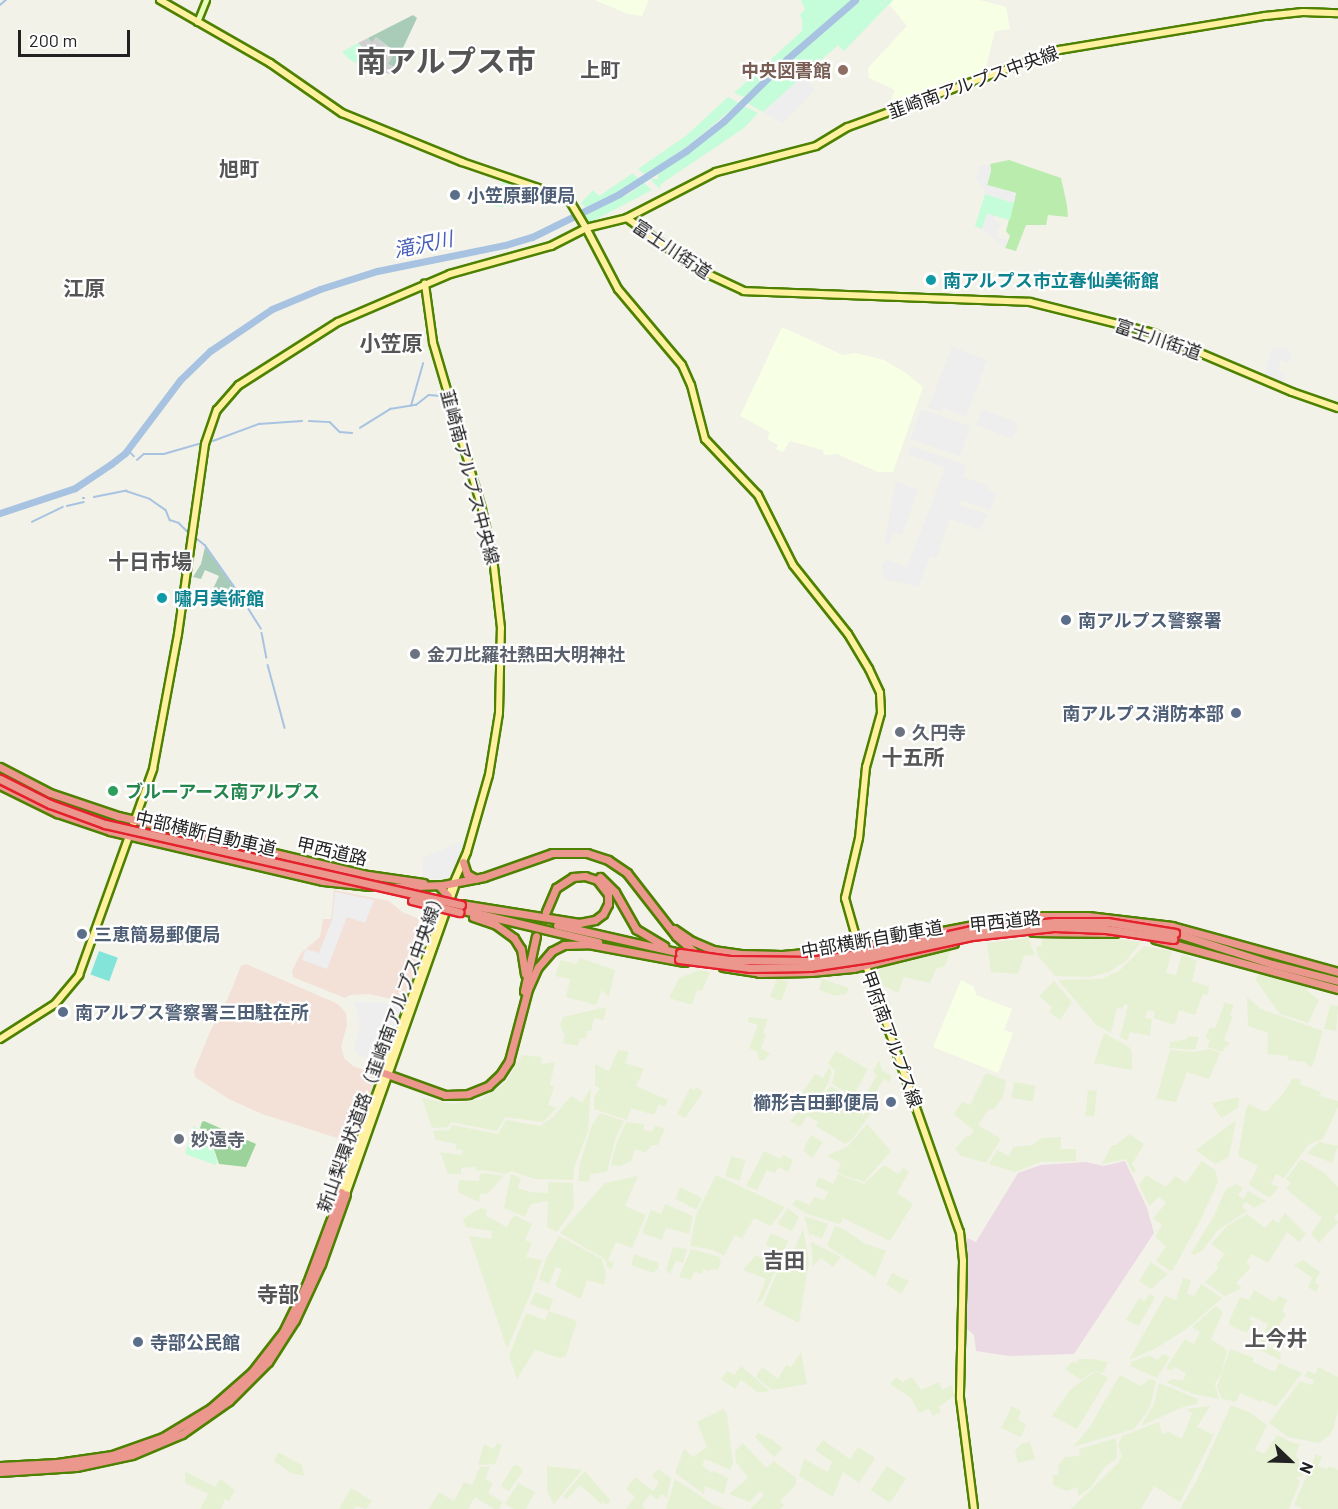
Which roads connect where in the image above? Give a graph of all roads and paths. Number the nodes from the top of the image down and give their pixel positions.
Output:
1 (160, 0) edge
2 (206, 0) edge
3 (1338, 13) edge
4 (197, 22) junction
5 (627, 218) junction
6 (586, 226) junction
7 (425, 284) junction
8 (1338, 408) edge
9 (0, 767) edge
10 (0, 779) edge
11 (0, 785) edge
12 (135, 820) junction
13 (129, 837) junction
14 (463, 862) junction
15 (476, 879) junction
16 (342, 880) junction
17 (455, 883) junction
18 (440, 886) junction
19 (448, 896) junction
20 (460, 908) junction
21 (658, 911) junction
22 (538, 936) tunnel mouth
23 (859, 948) junction
24 (680, 956) junction
25 (866, 964) junction
26 (1338, 972) edge
27 (1338, 985) edge
28 (526, 989) junction
29 (0, 1039) edge
30 (388, 1074) junction
31 (343, 1193) junction
32 (0, 1466) edge
33 (0, 1472) edge
34 (974, 1509) edge

1 - 4 main road
2 - 4 main road
3 - 5 main road, 韮崎南アルプス中央線
4 - 6 main road
5 - 6 main road, 富士川街道
5 - 8 main road, 富士川街道
6 - 7 main road
6 - 23 main road, 甲府南アルプス線
7 - 12 main road
7 - 14 main road, 韮崎南アルプス中央線
9 - 12 highway, 甲西道路
10 - 16 highway, 中部横断自動車道, bridge
11 - 13 highway, 甲西道路
12 - 13 main road
12 - 17 highway, 甲西道路
13 - 18 highway, 甲西道路
13 - 29 main road
14 - 15 highway
14 - 17 main road, 韮崎南アルプス中央線
15 - 17 highway, 甲西道路
15 - 21 highway, 甲西道路
16 - 20 highway, 中部横断自動車道, bridge
16 - 20 highway, 中部横断自動車道, bridge
17 - 18 highway, 甲西道路
17 - 19 main road, 新山梨環状道路（韮崎南アルプス中央線）
17 - 30 main road, 新山梨環状道路（韮崎南アルプス中央線）
18 - 19 highway
19 - 30 main road, 新山梨環状道路（韮崎南アルプス中央線）
20 - 24 highway, 中部横断自動車道
20 - 24 highway
20 - 28 highway
21 - 23 highway, 甲西道路
21 - 25 highway, 甲西道路
22 - 28 highway
23 - 25 main road, 甲府南アルプス線
23 - 26 highway, 甲西道路
24 - 27 highway, 中部横断自動車道, bridge
24 - 27 highway, 中部横断自動車道, bridge
24 - 28 highway
25 - 27 highway, 甲西道路
25 - 34 main road, 甲府南アルプス線
28 - 30 highway
30 - 31 main road, 新山梨環状道路（韮崎南アルプス中央線）
31 - 32 highway, 新山梨環状道路（韮崎南アルプス中央線）
31 - 33 highway, 新山梨環状道路（韮崎南アルプス中央線）

